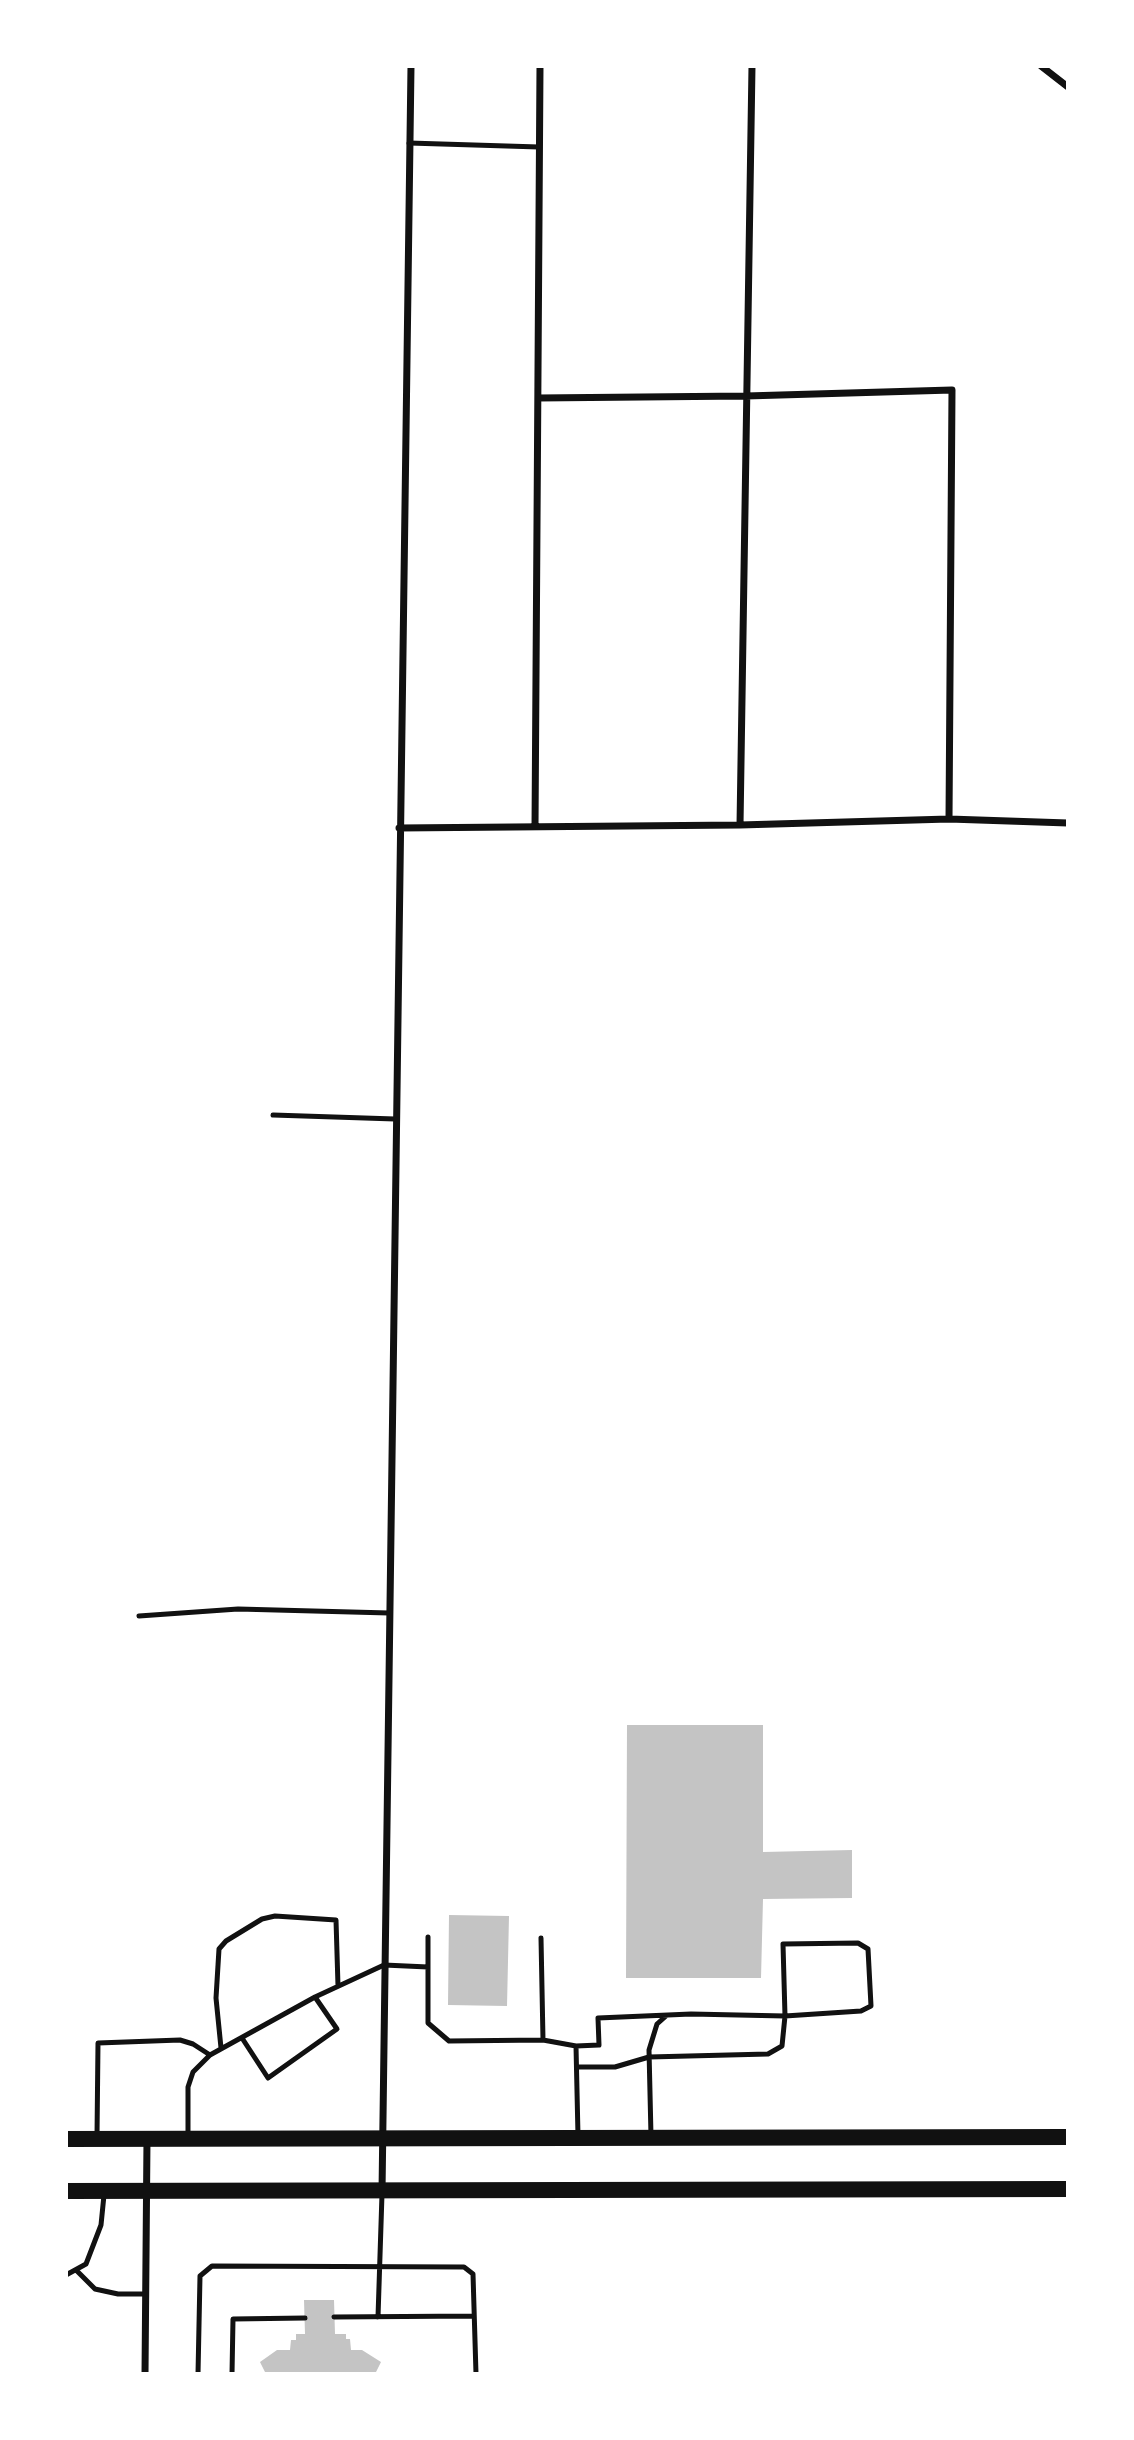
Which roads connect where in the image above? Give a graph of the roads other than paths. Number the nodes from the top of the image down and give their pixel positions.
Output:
1 (411, 66) edge
2 (540, 66) edge
3 (751, 66) edge
4 (1041, 66) edge
5 (1068, 86) edge
6 (409, 143) junction
7 (539, 147) junction
8 (746, 396) junction
9 (538, 398) junction
10 (949, 819) junction
11 (1068, 822) edge
12 (740, 825) junction
13 (535, 827) junction
14 (399, 828) junction
15 (273, 1115) dead end
16 (395, 1119) junction
17 (389, 1614) junction
18 (139, 1616) dead end
19 (428, 1937) dead end
20 (541, 1938) dead end
21 (384, 1965) junction
22 (428, 1967) junction
23 (338, 1986) junction
24 (315, 1997) junction
25 (666, 2015) junction
26 (785, 2016) junction
27 (242, 2038) junction
28 (305, 2040) dead end
29 (543, 2040) junction
30 (576, 2046) junction
31 (221, 2048) junction
32 (310, 2048) junction
33 (284, 2052) dead end
34 (210, 2055) junction
35 (649, 2057) junction
36 (290, 2062) junction
37 (577, 2067) junction
38 (383, 2136) junction
39 (578, 2136) junction
40 (651, 2136) junction
41 (1068, 2137) edge
42 (147, 2138) junction
43 (188, 2138) junction
44 (66, 2139) edge
45 (97, 2139) junction
46 (1068, 2189) edge
47 (147, 2190) junction
48 (66, 2191) edge
49 (104, 2191) junction
50 (382, 2191) junction
51 (381, 2268) junction
52 (77, 2271) junction
53 (66, 2276) edge
54 (145, 2294) junction
55 (474, 2315) junction
56 (334, 2317) dead end
57 (378, 2317) junction
58 (305, 2318) dead end
59 (145, 2374) edge
60 (198, 2374) edge
61 (232, 2374) edge
62 (476, 2374) edge

1 - 6 street
2 - 7 street
3 - 8 street
4 - 5 street
6 - 7 lane
6 - 14 street
7 - 9 street
8 - 9 street
8 - 10 street
8 - 12 street
9 - 13 street
10 - 11 street
10 - 12 street
12 - 13 street
13 - 14 street
14 - 16 street
15 - 16 lane
16 - 17 street
17 - 18 lane
17 - 21 street
19 - 22 lane
20 - 29 lane
21 - 22 lane
21 - 23 lane
21 - 38 street
22 - 29 lane
23 - 24 lane
23 - 31 lane
24 - 27 lane
24 - 32 lane
25 - 26 lane
25 - 30 lane
25 - 35 lane
26 - 26 lane
26 - 35 lane
27 - 31 lane
27 - 36 lane
28 - 32 lane
29 - 30 lane
30 - 37 lane
31 - 34 lane
32 - 36 lane
33 - 36 lane
34 - 43 lane
34 - 45 lane
35 - 37 lane
35 - 40 lane
37 - 39 lane
38 - 39 main road
38 - 43 main road
38 - 50 street
39 - 40 main road
40 - 41 main road
42 - 43 main road
42 - 45 main road
42 - 47 street
44 - 45 main road
46 - 50 main road
47 - 49 main road
47 - 50 main road
47 - 54 street
48 - 49 main road
49 - 52 lane
50 - 51 lane
51 - 55 lane
51 - 57 lane
51 - 60 lane
52 - 53 lane
52 - 54 lane
54 - 59 street
55 - 57 lane
55 - 62 lane
56 - 57 lane
58 - 61 lane

